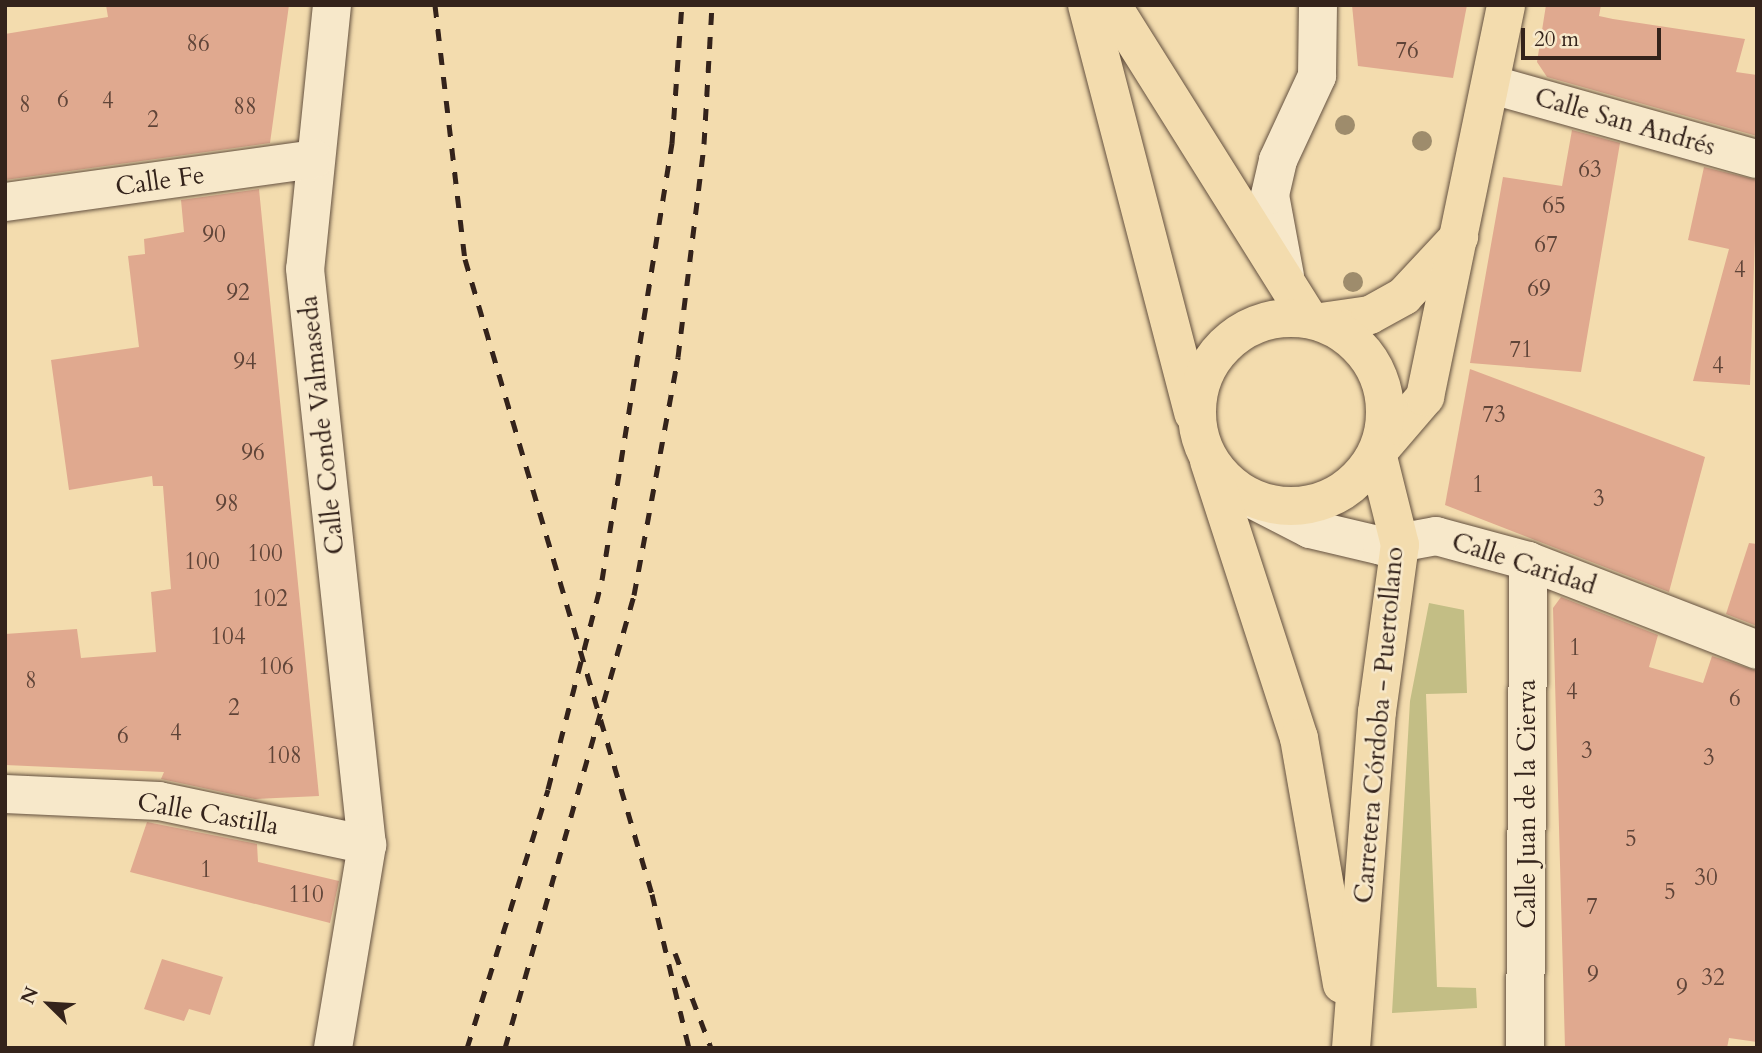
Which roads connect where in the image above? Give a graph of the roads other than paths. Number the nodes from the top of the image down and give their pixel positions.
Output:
1 (332, 5) edge
2 (1087, 5) edge
3 (1112, 5) edge
4 (1318, 5) edge
5 (1506, 5) edge
6 (1493, 85) junction
7 (314, 159) junction
8 (1757, 159) edge
9 (5, 202) edge
10 (1464, 229) junction
11 (1285, 276) junction
12 (1315, 321) junction
13 (1203, 446) junction
14 (1377, 453) junction
15 (1248, 498) junction
16 (1400, 545) junction
17 (1528, 561) junction
18 (1757, 650) edge
19 (5, 794) edge
20 (368, 845) junction
21 (1351, 1044) edge
22 (333, 1048) edge
23 (1525, 1048) edge

1 - 7 street, Calle Conde Valmaseda
2 - 13 main road, Carretera Córdoba - Puertollano
3 - 11 main road
4 - 11 street
5 - 6 main road
6 - 8 street, Calle San Andrés
6 - 10 main road
7 - 9 street, Calle Fe
7 - 20 street, Calle Conde Valmaseda
10 - 12 main road
10 - 14 main road
11 - 12 main road
12 - 13 main road
12 - 14 main road
13 - 15 main road
13 - 21 main road, Carretera Córdoba - Puertollano
14 - 15 main road
14 - 16 main road, Carretera Córdoba - Puertollano
15 - 16 street, Calle Caridad
16 - 17 street, Calle Caridad
16 - 21 main road, Carretera Córdoba - Puertollano
17 - 18 street, Calle Caridad
17 - 23 street, Calle Juan de la Cierva
19 - 20 street, Calle Castilla
20 - 22 street, Calle Conde Valmaseda

